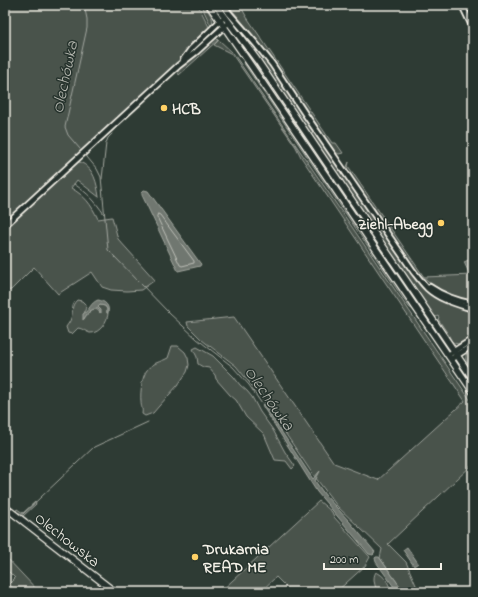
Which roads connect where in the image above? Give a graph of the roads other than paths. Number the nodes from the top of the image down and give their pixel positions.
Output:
1 (209, 5) edge
2 (216, 5) edge
3 (224, 5) edge
4 (462, 5) edge
5 (227, 19) junction
6 (222, 24) junction
7 (473, 28) edge
8 (5, 225) edge
9 (423, 282) junction
10 (473, 304) edge
11 (473, 309) edge
12 (473, 339) edge
13 (473, 345) edge
14 (456, 353) junction
15 (450, 357) junction
16 (473, 379) edge
17 (473, 392) edge
18 (5, 507) edge
19 (115, 592) edge

1 - 6 street
2 - 5 street
3 - 9 street
4 - 7 street
5 - 6 street
5 - 14 street
6 - 8 street
6 - 15 street
9 - 10 street
9 - 11 street
12 - 14 street
13 - 14 street
14 - 15 street
14 - 16 street
15 - 17 street
18 - 19 street, Olechowska

